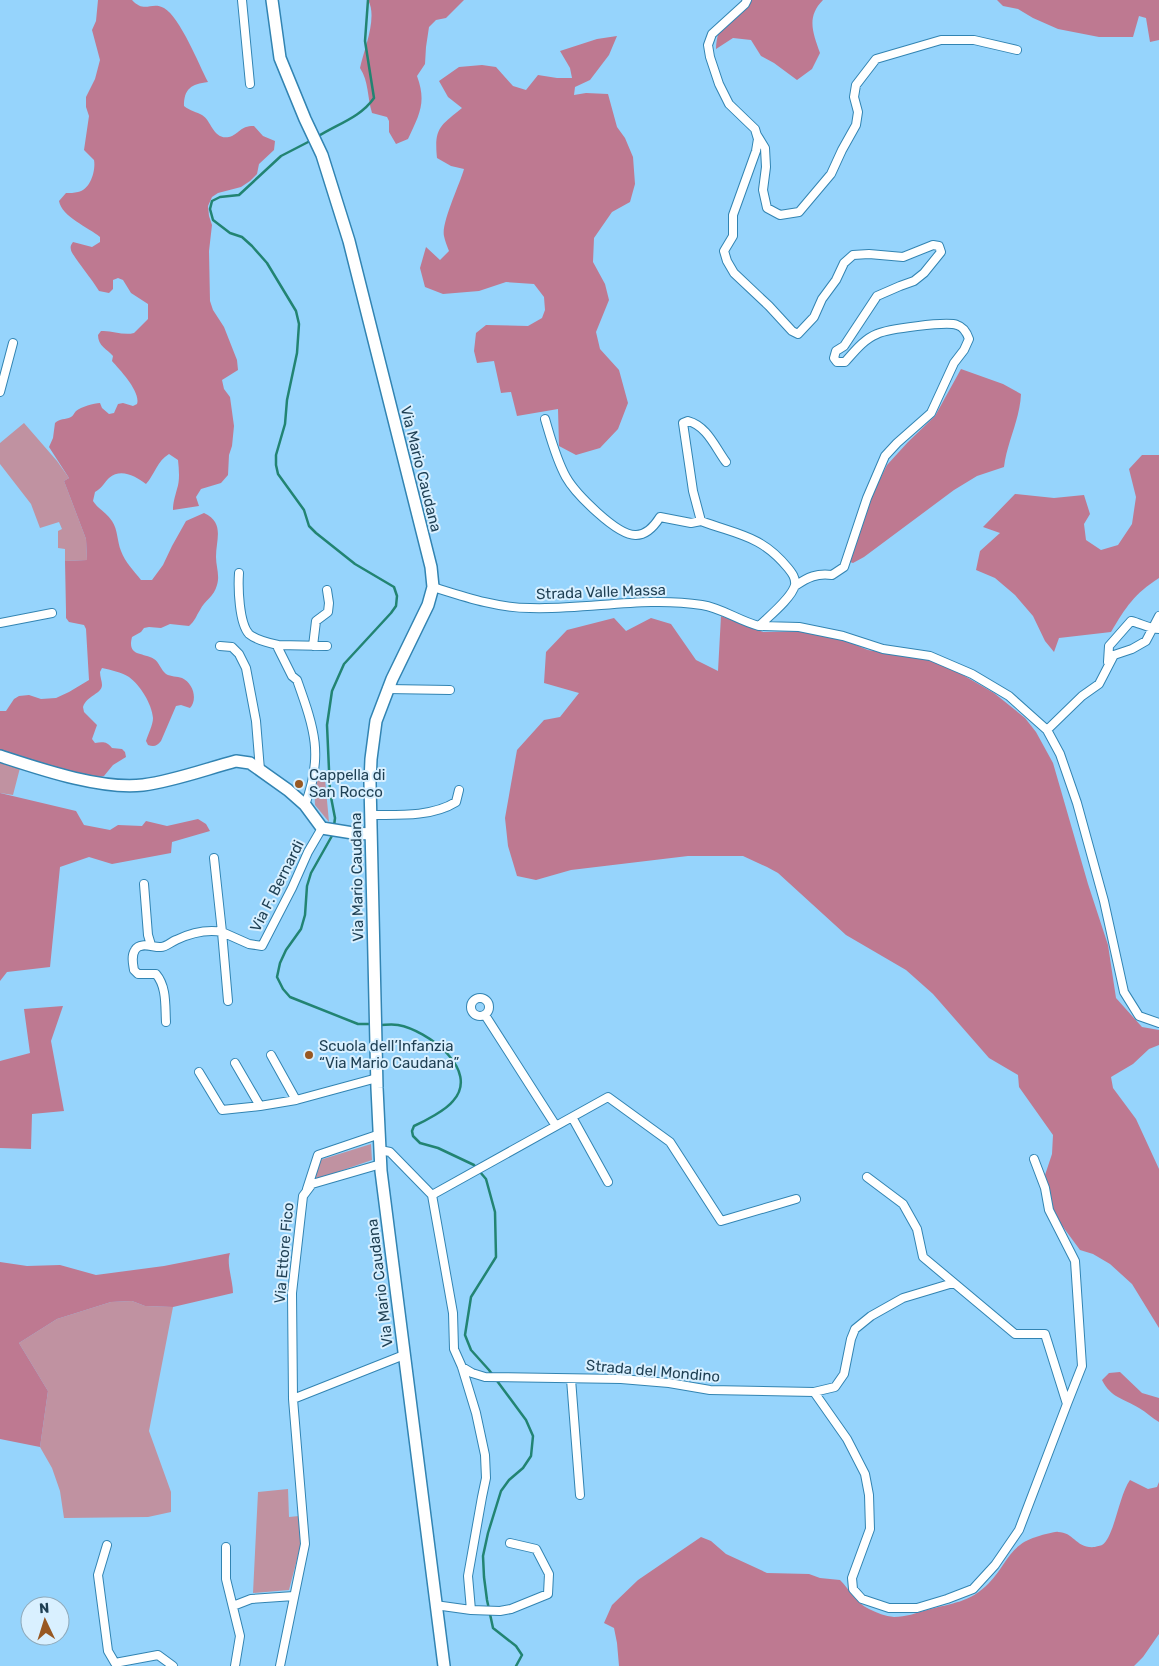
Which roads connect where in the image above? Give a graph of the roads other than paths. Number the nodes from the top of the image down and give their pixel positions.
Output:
1 (242, 0) edge
2 (272, 0) edge
3 (747, 0) edge
4 (1018, 50) dead end
5 (250, 84) dead end
6 (756, 133) junction
7 (13, 343) dead end
8 (0, 392) edge
9 (545, 419) dead end
10 (726, 462) dead end
11 (700, 520) junction
12 (239, 573) dead end
13 (795, 586) junction
14 (434, 588) junction
15 (327, 590) dead end
16 (52, 613) dead end
17 (1159, 616) edge
18 (0, 623) edge
19 (759, 626) junction
20 (1156, 628) edge
21 (278, 645) junction
22 (220, 646) dead end
23 (313, 646) junction
24 (328, 646) dead end
25 (1108, 664) junction
26 (388, 689) junction
27 (450, 690) dead end
28 (1046, 730) junction
29 (0, 756) edge
30 (260, 770) junction
31 (459, 790) dead end
32 (305, 805) junction
33 (371, 815) junction
34 (330, 830) junction
35 (371, 834) junction
36 (214, 858) dead end
37 (144, 884) dead end
38 (222, 932) junction
39 (151, 945) junction
40 (228, 1001) dead end
41 (485, 1015) dead end
42 (166, 1022) dead end
43 (1159, 1023) edge
44 (271, 1055) dead end
45 (235, 1062) dead end
46 (199, 1072) dead end
47 (377, 1078) junction
48 (296, 1100) junction
49 (260, 1106) junction
50 (572, 1117) junction
51 (556, 1126) junction
52 (380, 1134) junction
53 (380, 1150) junction
54 (1034, 1159) dead end
55 (381, 1164) junction
56 (867, 1177) dead end
57 (608, 1182) dead end
58 (306, 1193) junction
59 (432, 1195) junction
60 (796, 1199) dead end
61 (953, 1283) junction
62 (404, 1355) junction
63 (462, 1367) junction
64 (571, 1378) junction
65 (814, 1392) junction
66 (293, 1399) junction
67 (1067, 1404) junction
68 (580, 1495) dead end
69 (510, 1543) dead end
70 (107, 1545) dead end
71 (226, 1547) dead end
72 (294, 1596) junction
73 (435, 1605) junction
74 (233, 1606) junction
75 (470, 1610) junction
76 (173, 1666) edge
77 (235, 1666) edge
78 (280, 1666) edge
79 (444, 1666) edge

1 - 5 street
2 - 14 main road, Via Mario Caudana
3 - 6 street
4 - 6 street
6 - 13 street
7 - 8 street
9 - 11 street
10 - 11 street
11 - 13 street
12 - 21 street
13 - 19 street
14 - 19 street, Strada Valle Massa
14 - 26 main road, Via Mario Caudana
15 - 23 street
16 - 18 street
17 - 20 street
19 - 28 street, Strada Valle Massa
20 - 25 street
20 - 25 street
21 - 23 street
21 - 32 street
22 - 30 street
23 - 24 street
25 - 28 street
26 - 27 street
26 - 33 main road, Via Mario Caudana
28 - 43 street, Strada Valle Massa
29 - 30 main road
30 - 32 main road
31 - 33 street
32 - 34 main road
33 - 35 main road, Via Mario Caudana
34 - 35 main road
34 - 38 street, Via F. Bernardi
35 - 47 main road, Via Mario Caudana
36 - 38 street
37 - 39 street
38 - 39 street, Via F. Bernardi
38 - 40 street
39 - 42 street, Via F. Bernardi
41 - 51 street
44 - 48 street
45 - 49 street
46 - 49 street
47 - 48 street
47 - 52 main road, Via Mario Caudana
48 - 49 street
50 - 51 street
50 - 57 street
50 - 60 street
51 - 59 street
52 - 53 main road, Via Mario Caudana
52 - 58 street
53 - 55 main road, Via Mario Caudana
53 - 59 street
54 - 67 street
55 - 58 street, Via Ettore Fico
55 - 62 main road, Via Mario Caudana
56 - 61 street
58 - 66 street, Via Ettore Fico
59 - 63 street
61 - 65 street, Strada del Mondino
61 - 67 street
62 - 66 street
62 - 73 main road, Via Mario Caudana
63 - 64 street, Strada del Mondino
63 - 75 street
64 - 65 street, Strada del Mondino
64 - 68 street
65 - 67 street
66 - 72 street, Via Ettore Fico
69 - 75 street
70 - 76 street
71 - 74 street
72 - 74 street
72 - 78 street, Via Ettore Fico
73 - 75 street
73 - 79 main road, Via Mario Caudana
74 - 77 street

